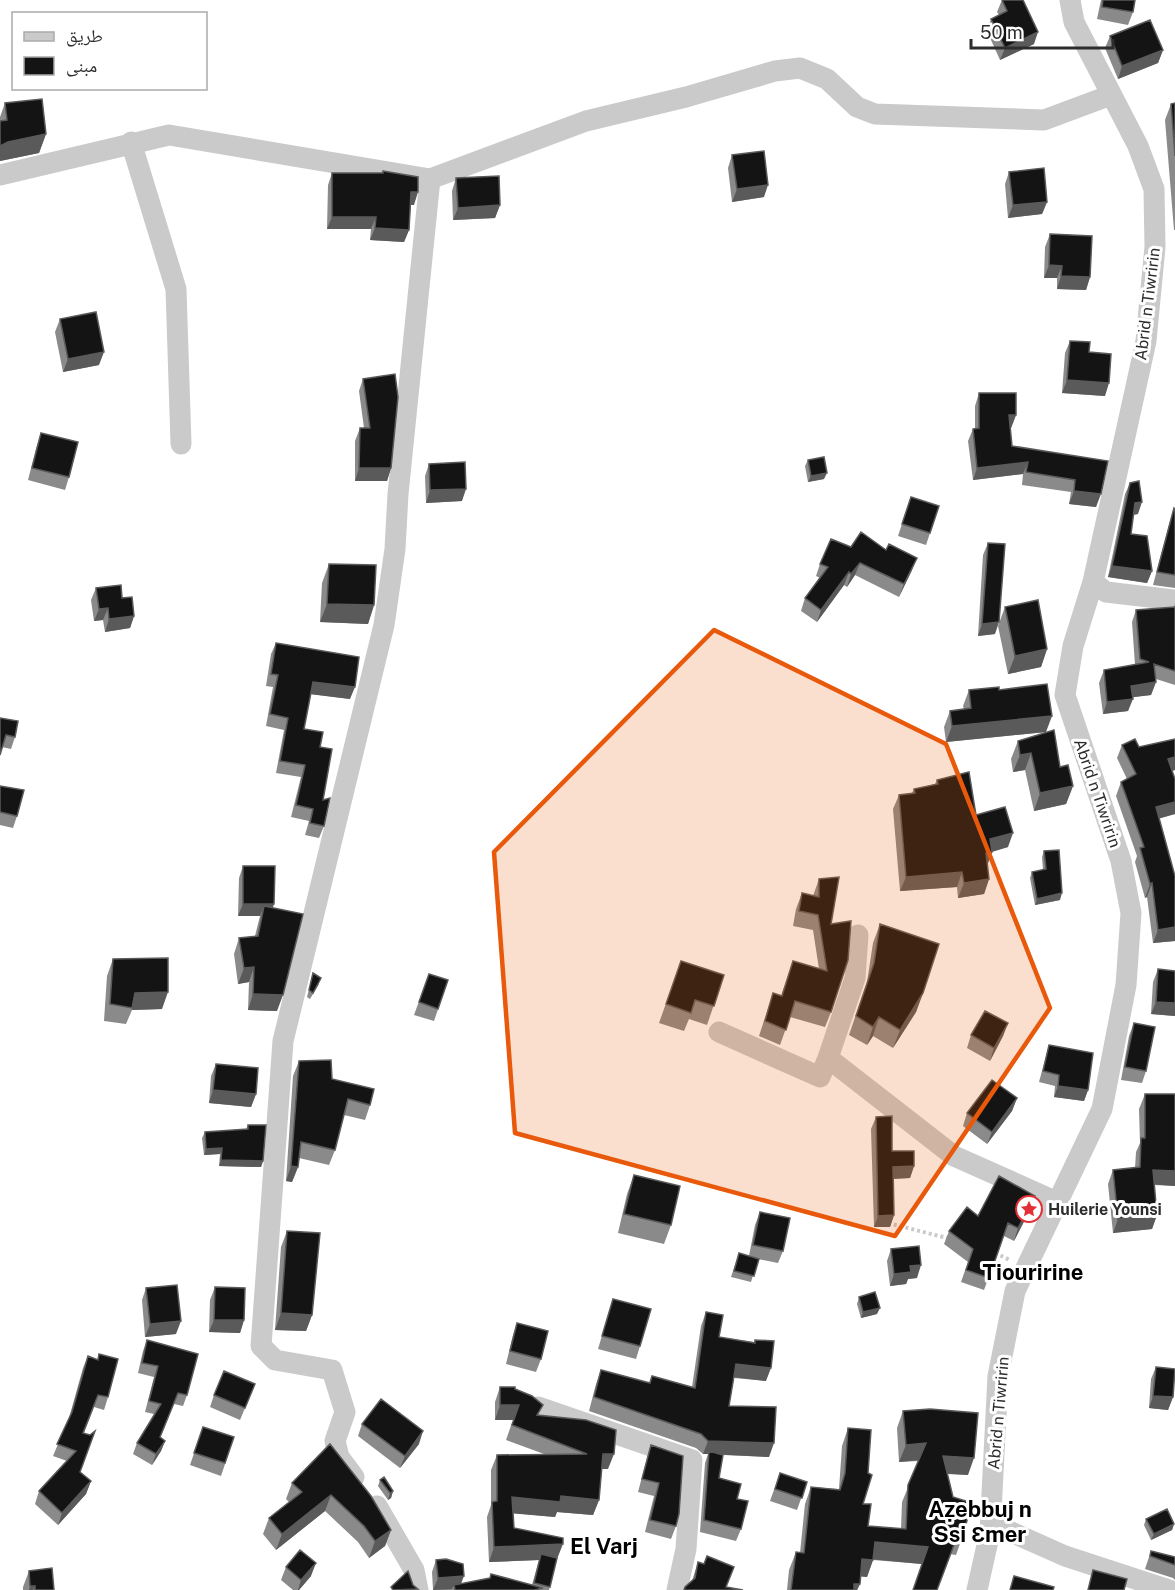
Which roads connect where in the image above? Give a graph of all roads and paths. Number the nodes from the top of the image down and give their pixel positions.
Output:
1 (1070, 0) edge
2 (1112, 95) junction
3 (131, 142) junction
4 (0, 175) edge
5 (430, 179) junction
6 (181, 444) dead end
7 (1093, 582) junction
8 (1175, 600) edge
9 (858, 935) dead end
10 (719, 1032) dead end
11 (828, 1058) junction
12 (1057, 1202) junction
13 (880, 1221) edge
14 (960, 1242) edge
15 (991, 1252) edge
16 (1028, 1267) junction
17 (538, 1407) edge
18 (991, 1523) junction
19 (1165, 1589) edge
20 (418, 1590) edge
21 (677, 1590) edge
22 (977, 1590) edge

1 - 2 street, Abrid n Tiwririn
2 - 5 street
2 - 7 street, Abrid n Tiwririn
3 - 4 street
3 - 5 street
3 - 6 street
5 - 20 street
7 - 8 street
7 - 12 street, Abrid n Tiwririn
9 - 11 street
10 - 11 street
11 - 12 street
12 - 16 street, Abrid n Tiwririn
13 - 14 path
15 - 16 path
16 - 18 street, Abrid n Tiwririn
17 - 21 street
18 - 19 street
18 - 22 street, Abrid n Tiwririn

